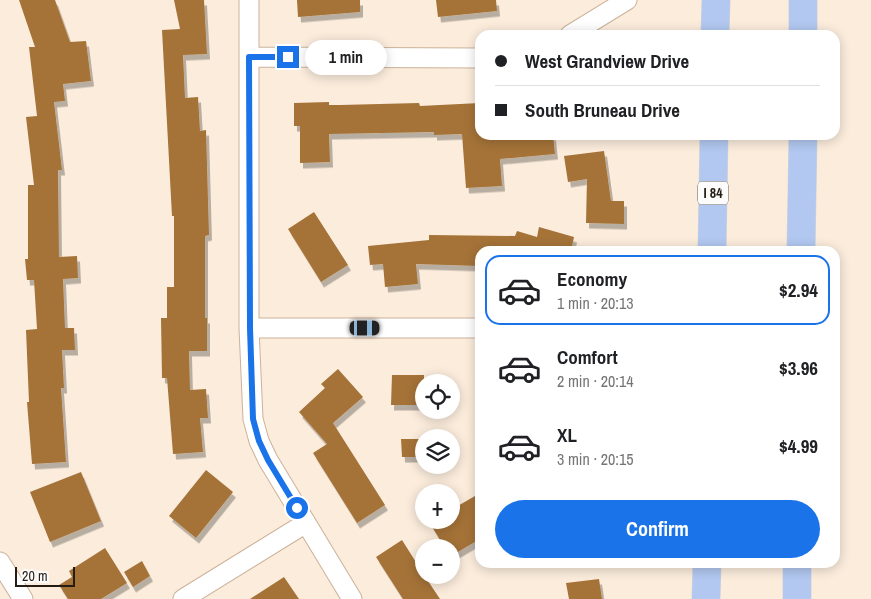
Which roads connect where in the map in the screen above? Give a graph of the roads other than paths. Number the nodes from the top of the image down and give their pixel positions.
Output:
1 (249, 0) edge
2 (627, 0) edge
3 (716, 0) edge
4 (803, 0) edge
5 (578, 30) edge
6 (715, 30) edge
7 (803, 30) edge
8 (249, 57) junction
9 (475, 58) edge
10 (714, 140) edge
11 (802, 140) edge
12 (712, 246) edge
13 (801, 246) edge
14 (250, 328) junction
15 (475, 328) edge
16 (306, 523) junction
17 (0, 562) edge
18 (707, 568) edge
19 (797, 568) edge
20 (23, 599) edge
21 (183, 599) edge
22 (352, 599) edge
23 (706, 599) edge
24 (797, 599) edge

1 - 8 street
2 - 5 street
3 - 6 highway
4 - 7 highway
8 - 9 street
8 - 14 street
10 - 12 highway, I 84
11 - 13 highway
14 - 15 street
14 - 16 street
16 - 21 street
16 - 22 street
17 - 20 street
18 - 23 highway
19 - 24 highway

